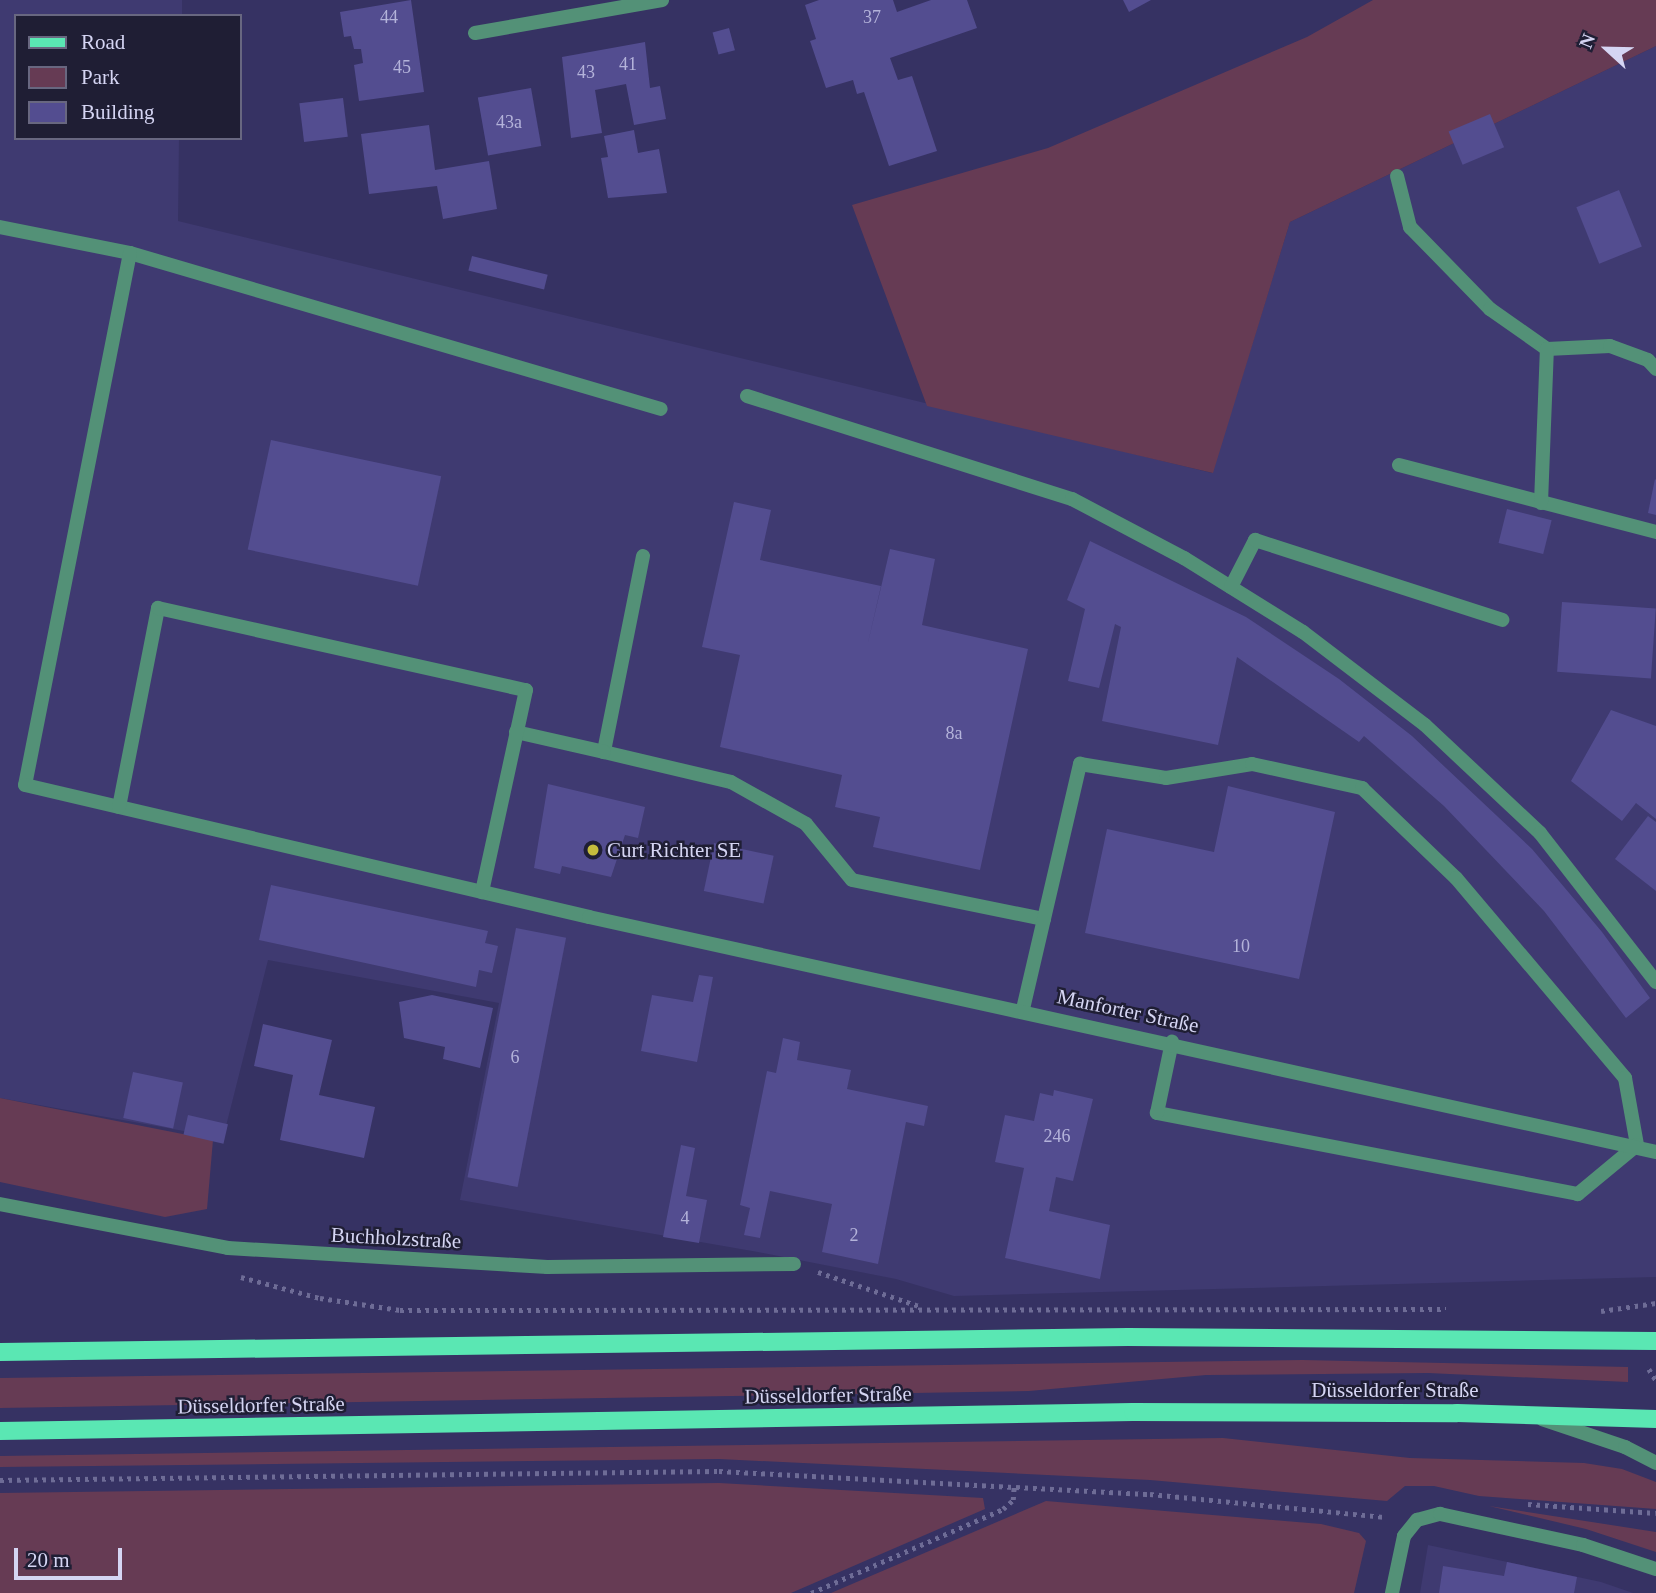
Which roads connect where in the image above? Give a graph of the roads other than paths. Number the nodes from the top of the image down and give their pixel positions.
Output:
1 (654, 1) edge
2 (475, 33) dead end
3 (1397, 176) dead end
4 (0, 227) edge
5 (130, 253) junction
6 (1547, 349) junction
7 (1656, 369) edge
8 (747, 396) dead end
9 (661, 408) dead end
10 (1399, 466) dead end
11 (1541, 503) junction
12 (1656, 532) edge
13 (643, 556) dead end
14 (1231, 587) junction
15 (1502, 620) dead end
16 (516, 732) junction
17 (604, 752) junction
18 (119, 807) junction
19 (482, 892) junction
20 (1044, 919) junction
21 (1656, 982) edge
22 (1023, 1009) junction
23 (1172, 1042) junction
24 (1637, 1145) junction
25 (1656, 1152) edge
26 (0, 1204) edge
27 (794, 1264) road end
28 (1656, 1341) edge
29 (0, 1352) edge
30 (1527, 1415) junction
31 (1656, 1419) edge
32 (0, 1431) edge
33 (1656, 1463) edge
34 (1656, 1569) edge
35 (1392, 1593) edge

1 - 2 street
3 - 6 street
4 - 5 street
5 - 9 street
5 - 18 street, Manforter Straße
6 - 7 street
6 - 11 street
8 - 14 street
10 - 11 street
11 - 12 street
13 - 17 street
14 - 15 street
14 - 21 street
16 - 17 street
16 - 18 street
16 - 19 street
17 - 20 street
18 - 19 street, Manforter Straße
19 - 22 street, Manforter Straße
20 - 22 street
20 - 24 street
22 - 23 street, Manforter Straße
23 - 24 street, Manforter Straße
23 - 24 street
24 - 25 street, Manforter Straße
26 - 27 street, Buchholzstraße
28 - 29 main road
30 - 31 main road, Düsseldorfer Straße
30 - 32 main road, Düsseldorfer Straße
30 - 33 street
34 - 35 street

